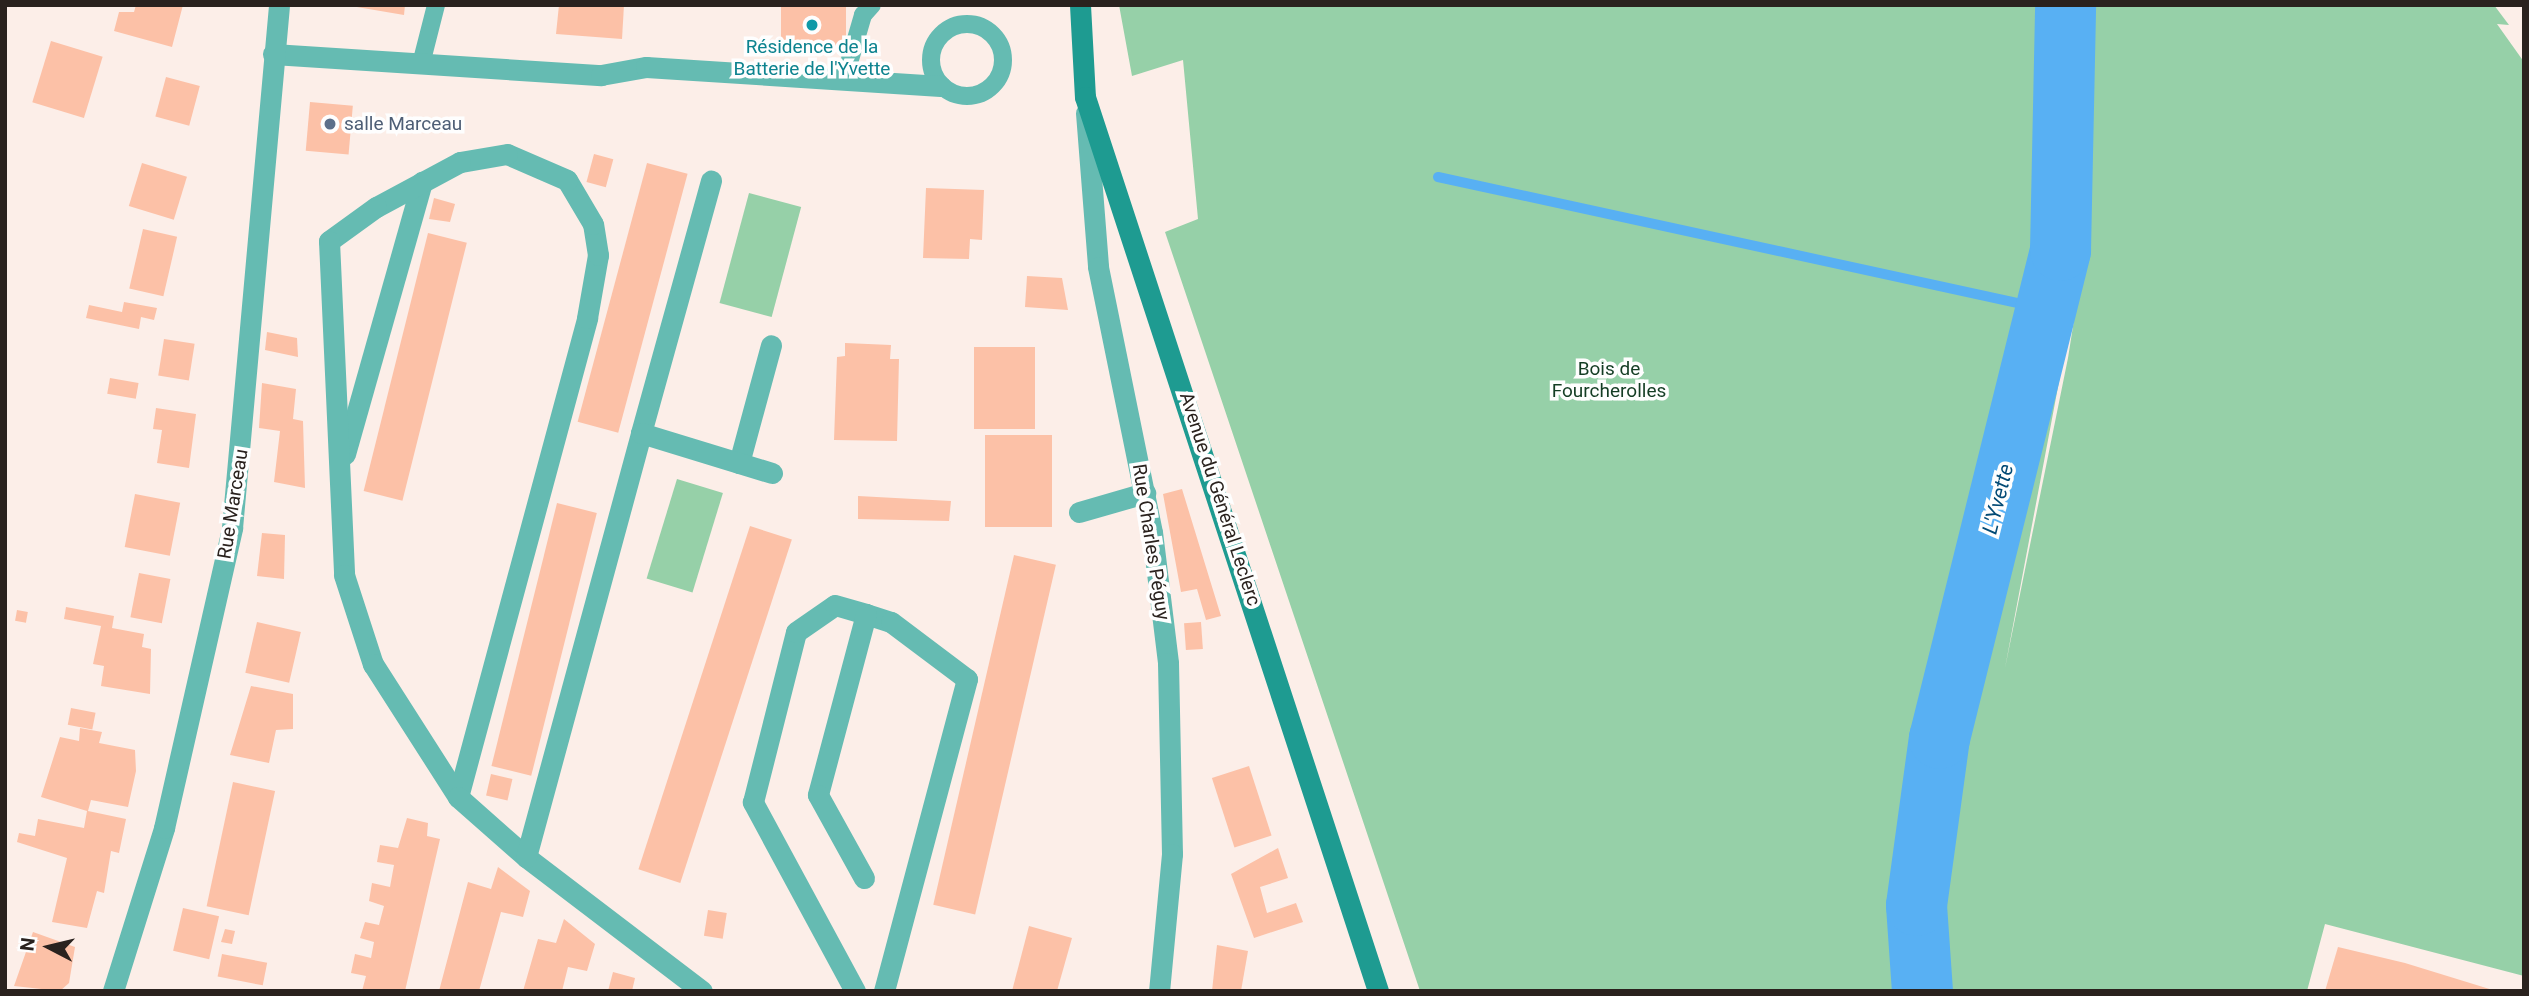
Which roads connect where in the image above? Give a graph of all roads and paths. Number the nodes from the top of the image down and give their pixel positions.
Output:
1 (279, 5) edge
2 (436, 5) edge
3 (872, 5) edge
4 (1080, 5) edge
5 (273, 54) junction
6 (421, 64) junction
7 (844, 80) junction
8 (940, 86) junction
9 (1085, 97) junction
10 (711, 181) dead end
11 (422, 182) junction
12 (771, 345) dead end
13 (641, 433) junction
14 (739, 463) junction
15 (340, 472) junction
16 (772, 472) dead end
17 (1145, 494) junction
18 (1079, 512) dead end
19 (866, 614) junction
20 (458, 797) junction
21 (526, 857) junction
22 (864, 878) dead end
23 (113, 991) edge
24 (702, 991) edge
25 (855, 991) edge
26 (884, 991) edge
27 (1160, 991) edge
28 (1378, 991) edge

1 - 5 street, Rue Marceau
2 - 6 lane
3 - 7 lane
4 - 9 main road, Avenue du Général Leclerc
5 - 6 street
5 - 23 street, Rue Marceau
6 - 7 street
7 - 8 street
8 - 8 lane
9 - 17 street, Rue Charles Péguy
9 - 28 main road, Avenue du Général Leclerc
10 - 13 street
11 - 15 street
11 - 15 street
11 - 20 street
12 - 14 street
13 - 14 street
13 - 21 street
14 - 16 street
15 - 20 street
17 - 18 street
17 - 27 street, Rue Charles Péguy
19 - 22 street
19 - 25 street
19 - 26 street
20 - 21 street
21 - 24 street

